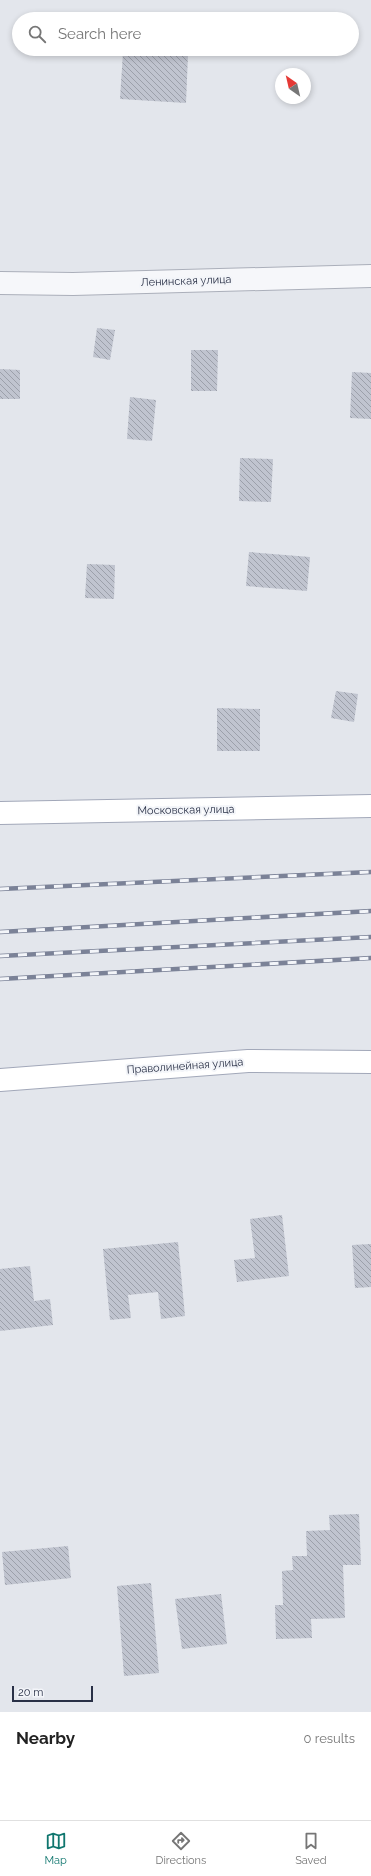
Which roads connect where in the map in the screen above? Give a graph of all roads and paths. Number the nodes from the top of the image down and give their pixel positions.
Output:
1 (371, 276) edge
2 (0, 283) edge
3 (371, 806) edge
4 (0, 813) edge
5 (371, 1062) edge
6 (0, 1080) edge

1 - 2 street, Ленинская улица
3 - 4 main road, Московская улица
5 - 6 main road, Праволинейная улица

